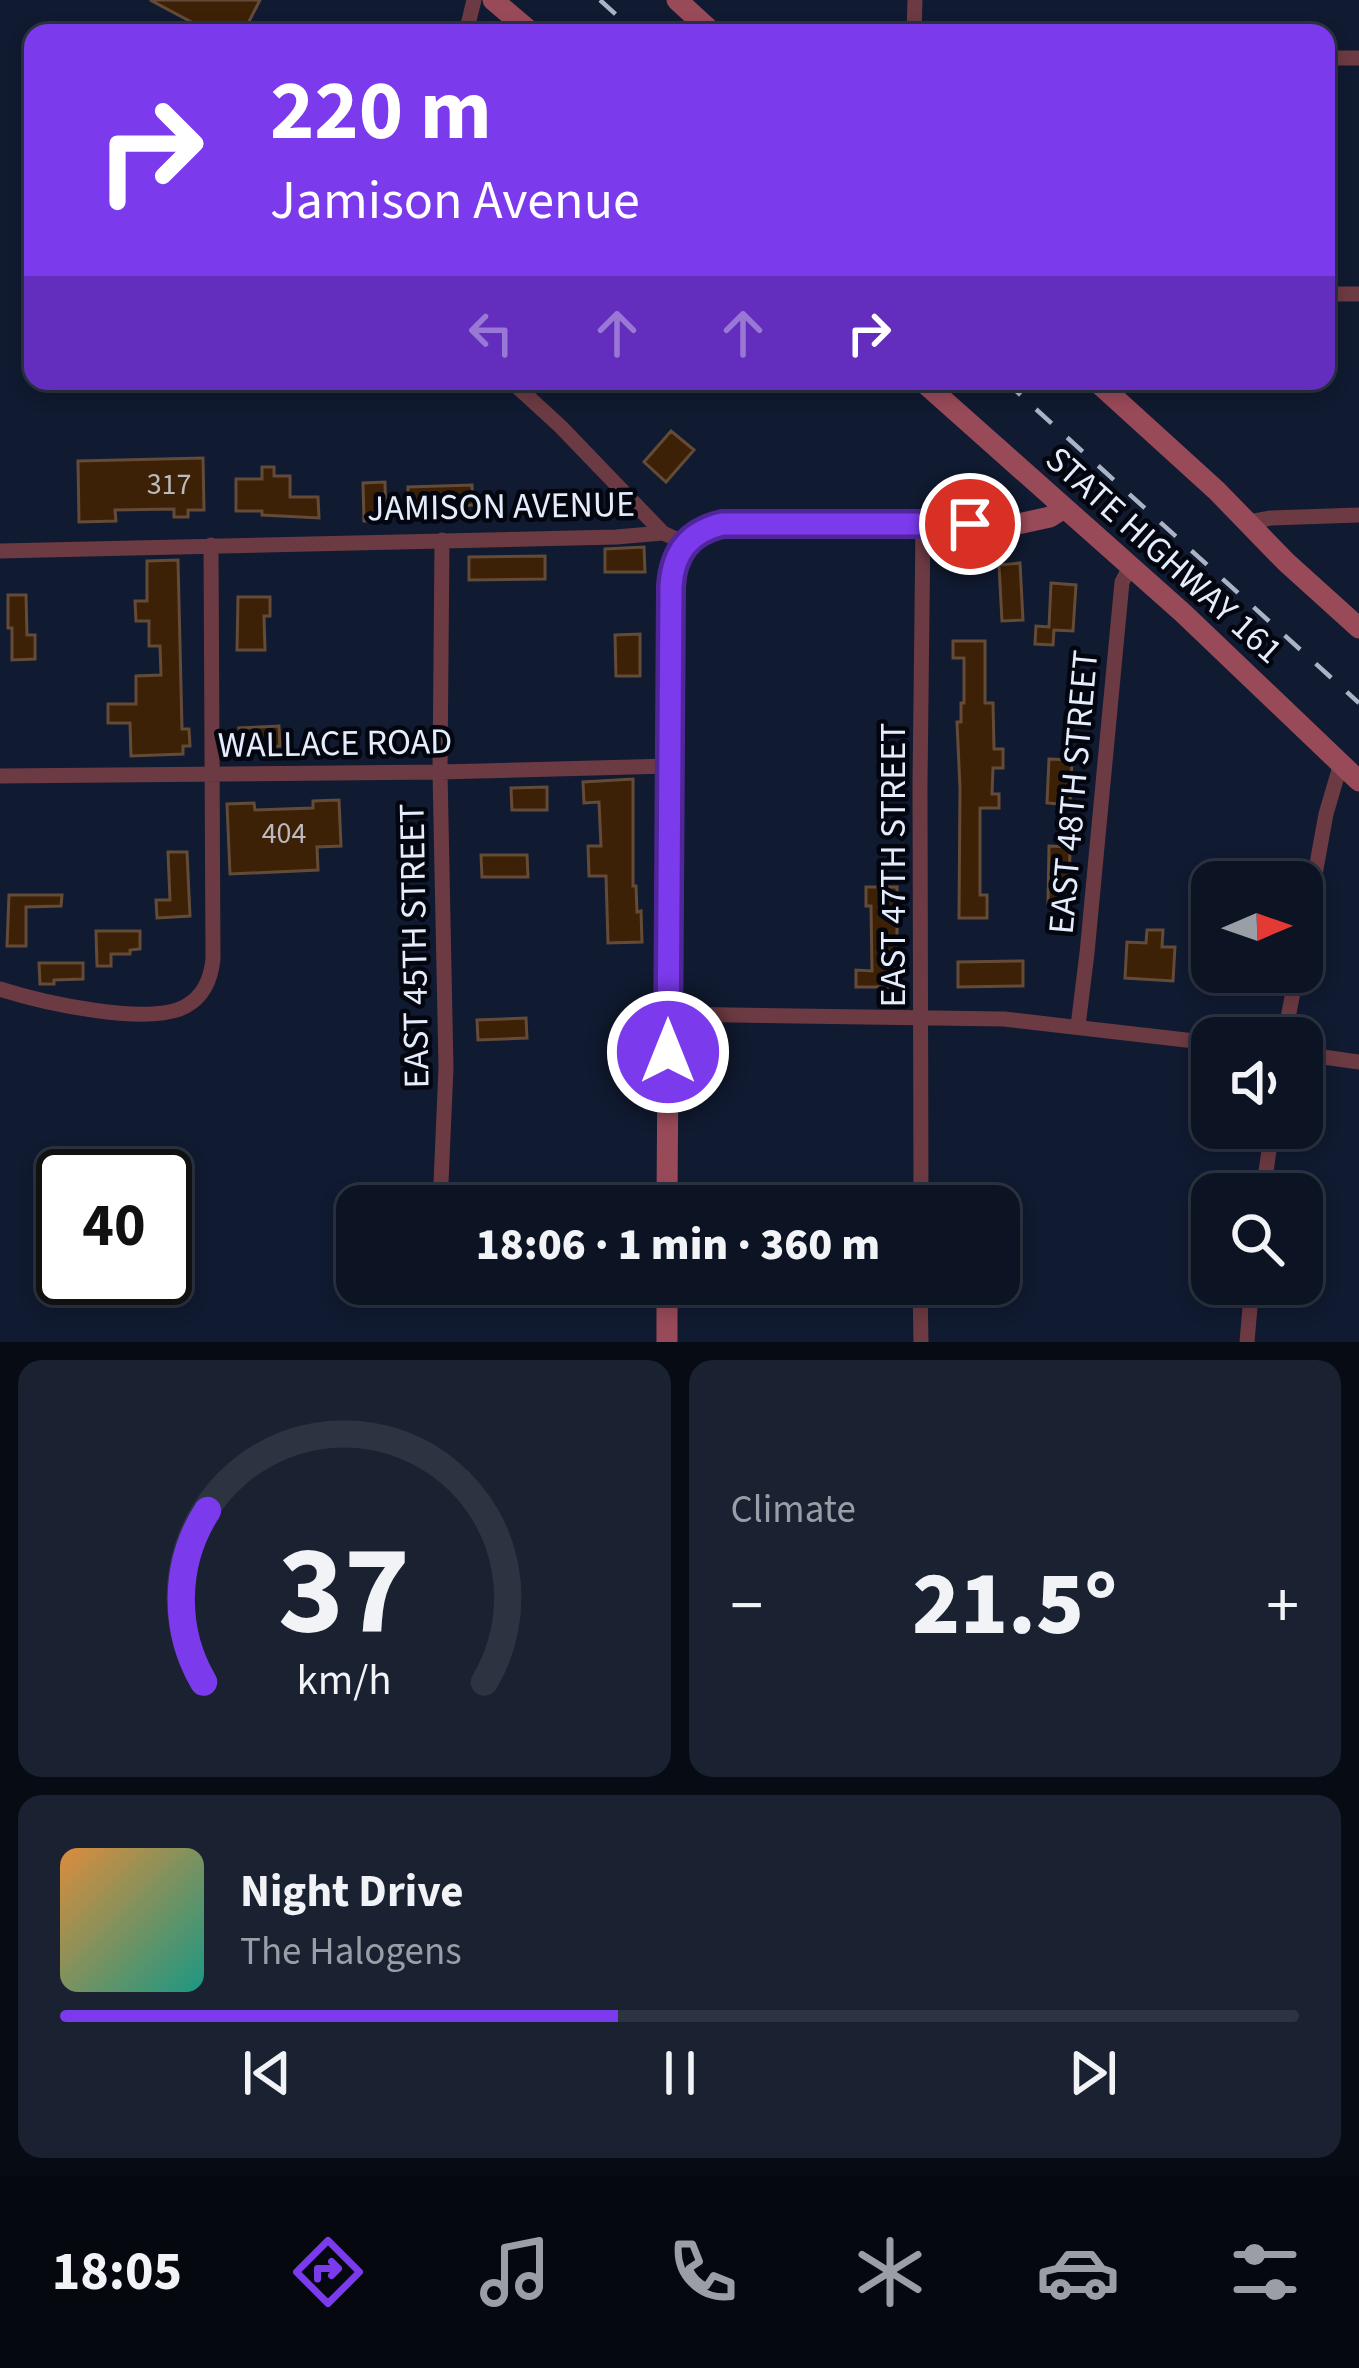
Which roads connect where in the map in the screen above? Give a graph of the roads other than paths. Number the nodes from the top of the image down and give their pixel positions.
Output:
1 (493, 0) edge
2 (678, 1) edge
3 (521, 24) edge
4 (703, 24) edge
5 (520, 390) edge
6 (932, 390) edge
7 (1106, 390) edge
8 (1064, 508) junction
9 (1359, 515) edge
10 (1249, 522) junction
11 (923, 524) junction
12 (663, 533) junction
13 (442, 540) junction
14 (685, 543) junction
15 (211, 545) junction
16 (0, 550) edge
17 (1130, 567) junction
18 (1359, 628) edge
19 (1341, 763) junction
20 (670, 766) junction
21 (440, 772) junction
22 (210, 773) junction
23 (0, 776) edge
24 (1359, 781) edge
25 (1317, 861) edge
26 (0, 989) edge
27 (668, 1014) junction
28 (922, 1017) junction
29 (1078, 1026) junction
30 (1191, 1040) edge
31 (1323, 1057) edge
32 (1359, 1062) edge
33 (441, 1185) edge
34 (668, 1185) edge
35 (921, 1185) edge
36 (667, 1305) edge
37 (920, 1305) edge
38 (1250, 1305) edge
39 (667, 1342) edge
40 (920, 1342) edge
41 (1247, 1342) edge

1 - 3 street
2 - 4 street
5 - 12 street
6 - 8 street, STATE HIGHWAY 161
7 - 10 street
8 - 11 street, JAMISON AVENUE
8 - 17 street, STATE HIGHWAY 161
9 - 10 street
10 - 18 street
11 - 14 street, JAMISON AVENUE
11 - 28 street, EAST 47TH STREET
12 - 13 street, JAMISON AVENUE
12 - 14 street, JAMISON AVENUE
13 - 15 street, JAMISON AVENUE
13 - 21 street, EAST 45TH STREET
14 - 20 street
15 - 16 street, JAMISON AVENUE
15 - 22 street
17 - 19 street, STATE HIGHWAY 161
17 - 29 street, EAST 48TH STREET
19 - 24 street, STATE HIGHWAY 161
19 - 25 street
20 - 21 street, WALLACE ROAD
20 - 27 street
21 - 22 street, WALLACE ROAD
21 - 33 street, EAST 45TH STREET
22 - 23 street, WALLACE ROAD
22 - 26 street
27 - 28 street
27 - 34 street
28 - 29 street
28 - 35 street, EAST 47TH STREET
29 - 30 street
31 - 32 street
36 - 39 street
37 - 40 street
38 - 41 street

